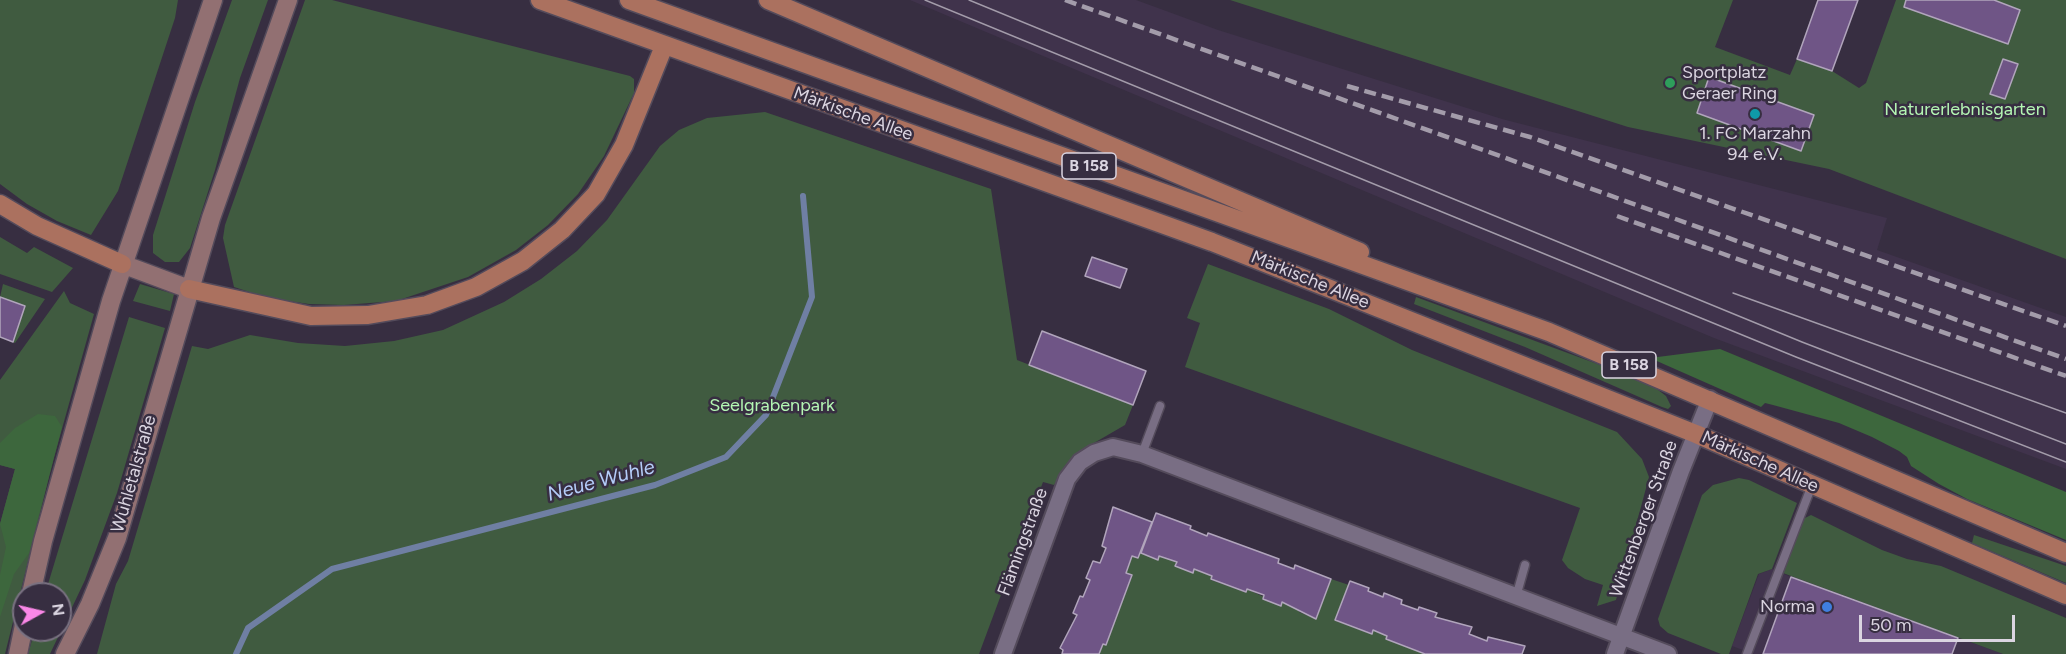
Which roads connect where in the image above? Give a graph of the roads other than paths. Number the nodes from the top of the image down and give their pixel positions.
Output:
1 (213, 0) edge
2 (288, 0) edge
3 (540, 0) edge
4 (629, 0) edge
5 (768, 0) edge
6 (664, 46) junction
7 (0, 204) edge
8 (122, 264) junction
9 (189, 289) junction
10 (1549, 332) junction
11 (1710, 399) junction
12 (1160, 406) dead end
13 (1696, 434) junction
14 (1142, 454) junction
15 (1812, 485) junction
16 (2066, 553) edge
17 (1526, 565) dead end
18 (34, 582) edge
19 (2066, 595) edge
20 (1516, 597) junction
21 (1622, 637) junction
22 (65, 654) edge
23 (1002, 654) edge
24 (1616, 654) edge
25 (1668, 654) edge
26 (1747, 654) edge

1 - 8 main road
2 - 9 main road, Wuhletalstraße
3 - 6 main road, Märkische Allee / B 158
4 - 10 main road, Märkische Allee / B 158
5 - 10 main road
6 - 9 main road
6 - 13 main road, Märkische Allee / B 158
7 - 8 main road
8 - 9 main road
8 - 18 main road
9 - 22 main road, Wuhletalstraße
10 - 11 main road, Märkische Allee / B 158
11 - 13 street, Wittenberger Straße
11 - 16 main road, Märkische Allee / B 158
12 - 14 lane
13 - 15 main road, Märkische Allee / B 158
13 - 21 street, Wittenberger Straße
14 - 20 street
14 - 23 street, Flämingstraße
15 - 19 main road, Märkische Allee / B 158
15 - 26 lane
17 - 20 lane
20 - 21 street
21 - 24 street, Wittenberger Straße
21 - 25 street

